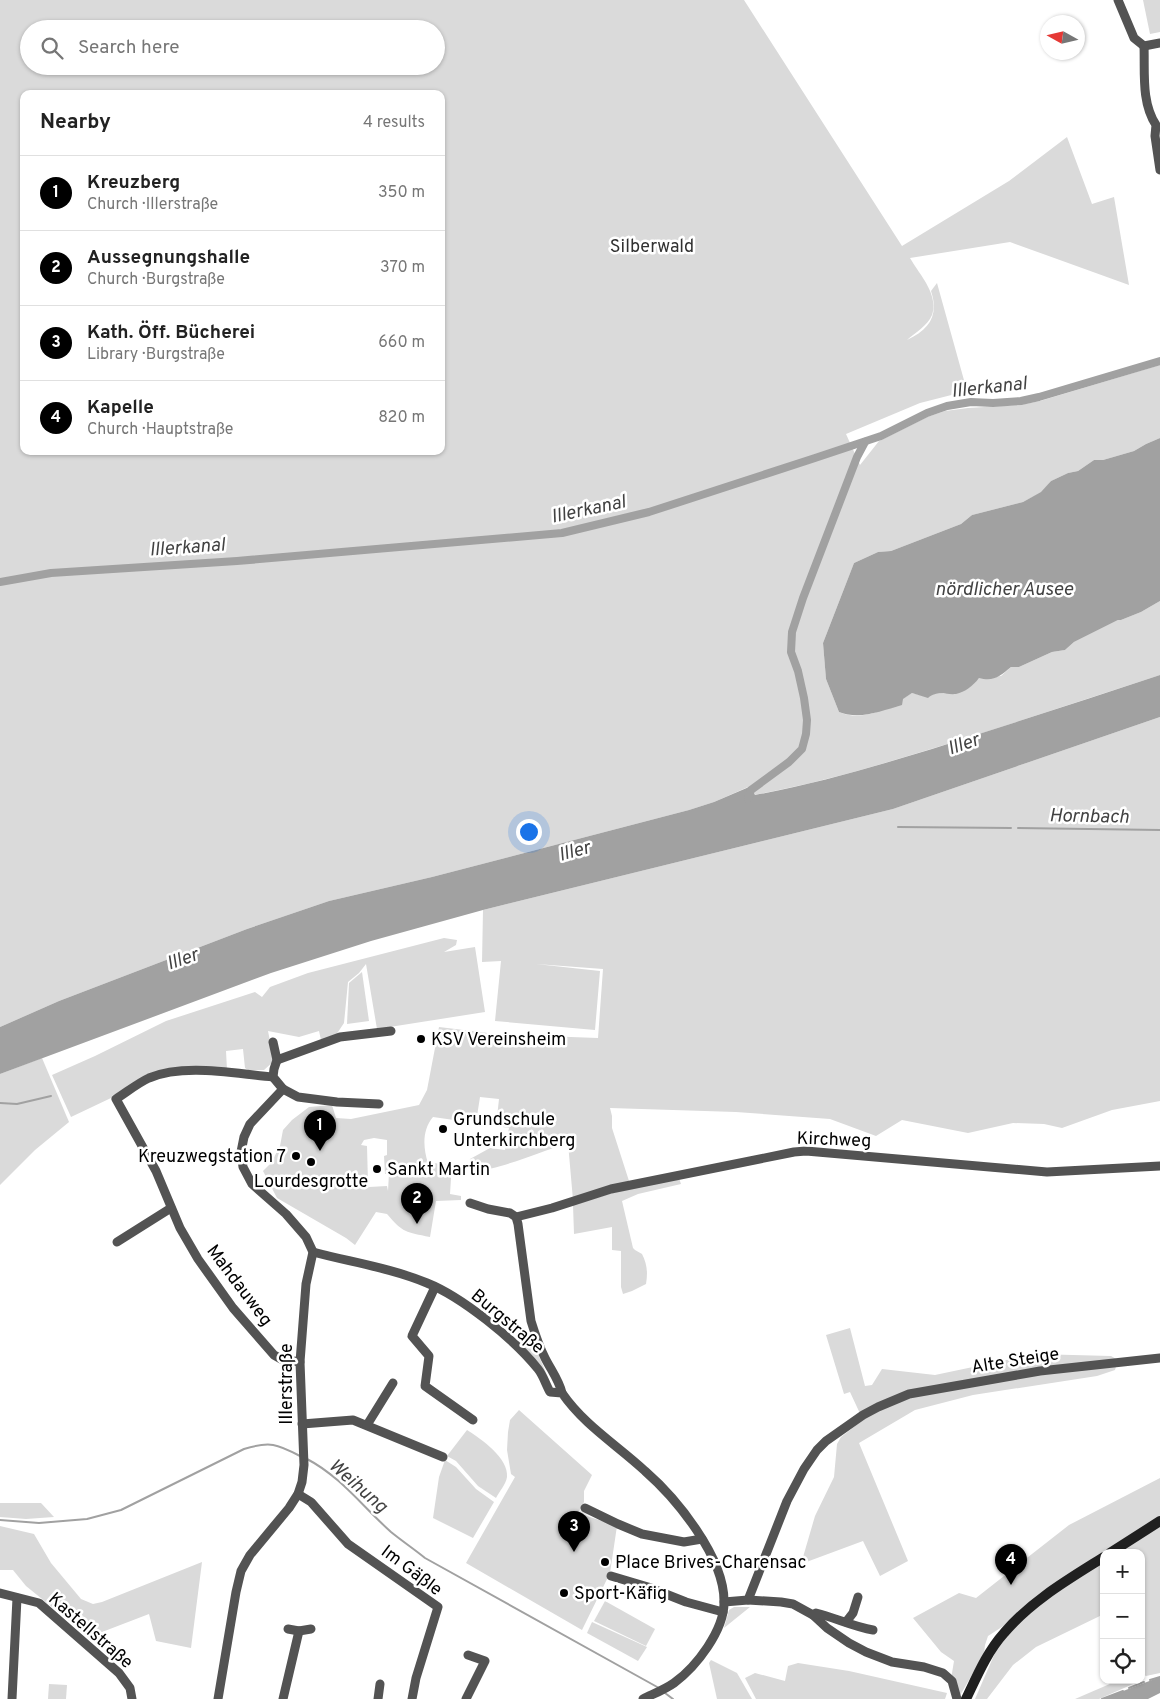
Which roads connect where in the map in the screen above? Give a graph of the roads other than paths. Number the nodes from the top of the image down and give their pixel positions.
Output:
1 (1118, 0) edge
2 (1160, 43) edge
3 (1144, 46) junction
4 (1158, 125) edge
5 (1160, 170) edge
6 (391, 1031) dead end
7 (272, 1042) dead end
8 (277, 1060) junction
9 (273, 1077) junction
10 (283, 1089) junction
11 (379, 1104) dead end
12 (1158, 1166) edge
13 (470, 1203) dead end
14 (171, 1208) junction
15 (516, 1217) junction
16 (117, 1242) dead end
17 (313, 1252) junction
18 (435, 1288) junction
19 (1160, 1358) edge
20 (300, 1362) junction
21 (393, 1383) dead end
22 (562, 1393) junction
23 (473, 1420) dead end
24 (302, 1424) junction
25 (367, 1425) junction
26 (443, 1458) dead end
27 (298, 1494) junction
28 (585, 1508) dead end
29 (1160, 1521) edge
30 (702, 1539) junction
31 (1116, 1549) edge
32 (1100, 1560) edge
33 (611, 1576) dead end
34 (0, 1593) edge
35 (858, 1597) dead end
36 (17, 1598) junction
37 (748, 1600) junction
38 (724, 1602) junction
39 (723, 1612) junction
40 (813, 1615) junction
41 (846, 1622) junction
42 (288, 1629) dead end
43 (312, 1629) dead end
44 (873, 1630) dead end
45 (299, 1631) junction
46 (468, 1654) dead end
47 (380, 1684) dead end
48 (647, 1697) edge
49 (12, 1699) edge
50 (132, 1699) edge
51 (218, 1699) edge
52 (283, 1699) edge
53 (378, 1699) edge
54 (412, 1699) edge
55 (466, 1699) edge
56 (957, 1699) edge
57 (966, 1699) edge

1 - 3 street
2 - 3 street
3 - 4 street
4 - 5 street
6 - 8 street
7 - 8 street
8 - 9 street
9 - 10 street
9 - 14 street, Mahdauweg
10 - 11 street
10 - 17 street
12 - 15 street, Kirchweg
13 - 15 street
14 - 16 street
14 - 20 street, Mahdauweg
15 - 22 street
17 - 18 street, Burgstraße
17 - 20 street, Illerstraße
18 - 22 street, Burgstraße
18 - 23 street
19 - 37 street, Alte Steige
20 - 24 street, Illerstraße
21 - 25 street
22 - 30 street, Burgstraße
24 - 25 street
24 - 27 street, Illerstraße
25 - 26 street
27 - 51 street, Illerstraße
27 - 54 street, Im Gäßle
28 - 30 street
29 - 31 main road
30 - 38 street, Burgstraße
32 - 57 main road
33 - 39 street
34 - 36 street, Kastellstraße
35 - 41 street
36 - 49 street
36 - 50 street, Kastellstraße
37 - 38 street
37 - 40 street
38 - 39 street, Burgstraße
39 - 48 street, Burgstraße
40 - 41 street
40 - 56 street
41 - 44 street
42 - 45 street
43 - 45 street
45 - 52 street
46 - 55 street
47 - 53 street

